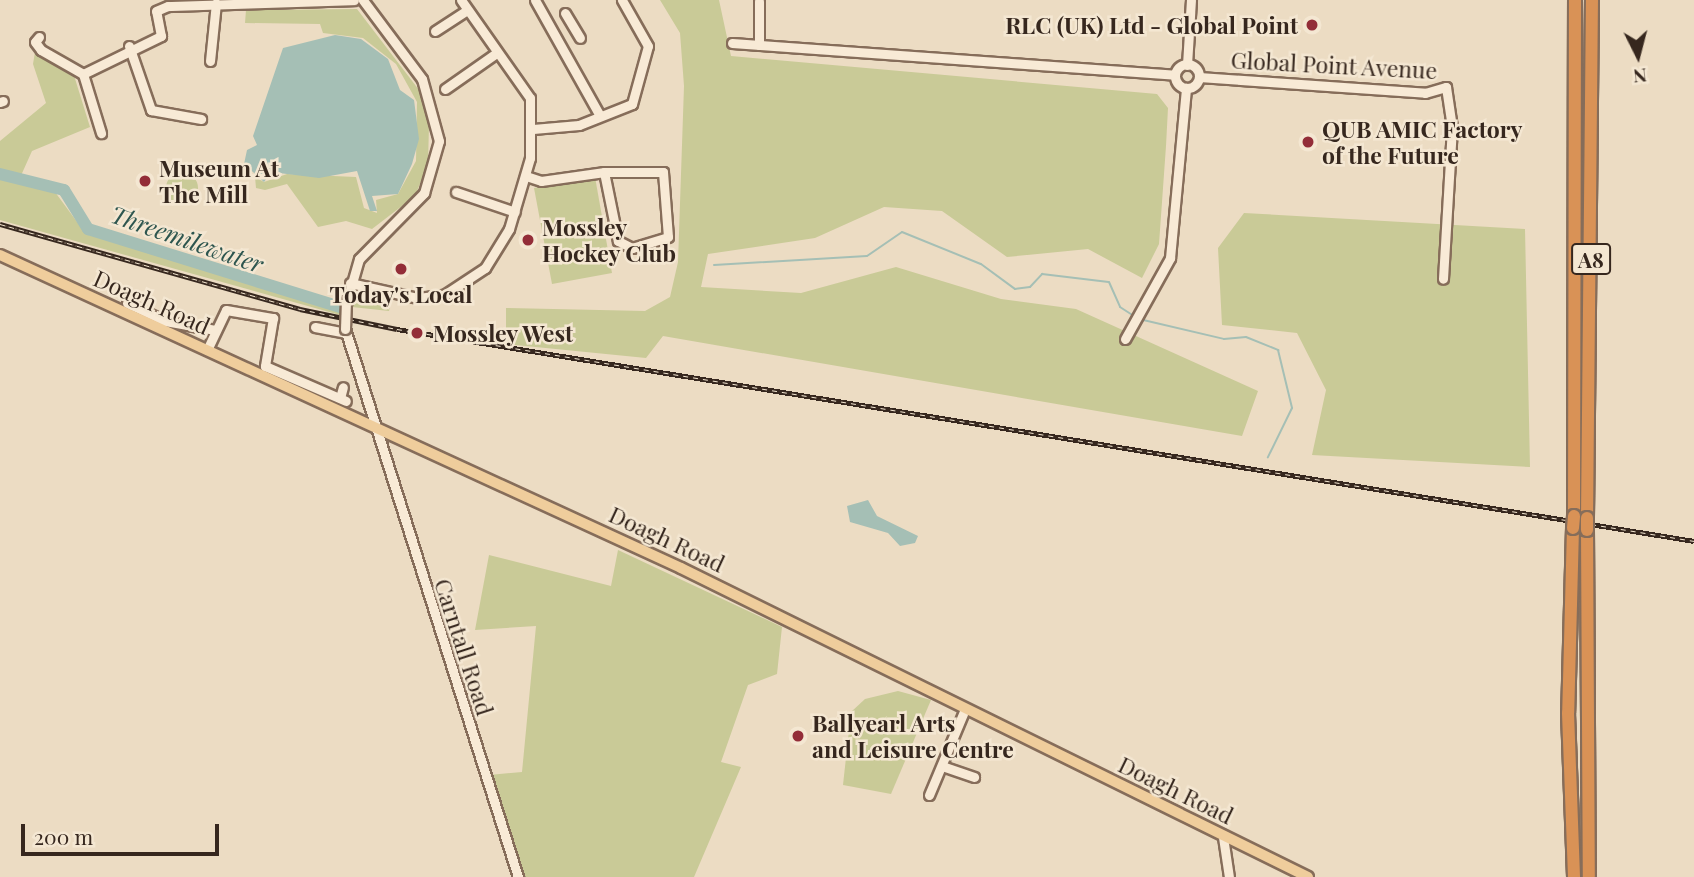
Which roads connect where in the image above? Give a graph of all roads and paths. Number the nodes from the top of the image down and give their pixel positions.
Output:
1 (152, 0) edge
2 (354, 0) edge
3 (363, 0) edge
4 (461, 0) edge
5 (535, 0) edge
6 (622, 0) edge
7 (1191, 0) edge
8 (1575, 0) edge
9 (1592, 0) edge
10 (759, 1) edge
11 (251, 2) edge
12 (308, 2) edge
13 (216, 3) junction
14 (156, 10) junction
15 (467, 10) junction
16 (565, 13) dead end
17 (570, 23) junction
18 (435, 31) dead end
19 (555, 36) junction
20 (39, 37) dead end
21 (580, 38) dead end
22 (732, 43) dead end
23 (759, 45) junction
24 (129, 46) junction
25 (495, 54) junction
26 (210, 61) dead end
27 (1187, 65) junction
28 (83, 74) junction
29 (1175, 75) junction
30 (1199, 76) junction
31 (1186, 88) junction
32 (445, 89) dead end
33 (600, 116) junction
34 (201, 119) dead end
35 (533, 129) junction
36 (101, 133) dead end
37 (604, 172) junction
38 (526, 176) junction
39 (456, 192) dead end
40 (515, 212) junction
41 (0, 255) edge
42 (1443, 279) dead end
43 (350, 283) junction
44 (143, 298) dead end
45 (127, 303) dead end
46 (138, 308) junction
47 (315, 327) dead end
48 (215, 330) junction
49 (345, 331) junction
50 (1125, 339) dead end
51 (207, 350) junction
52 (343, 387) dead end
53 (375, 428) junction
54 (965, 709) junction
55 (942, 766) junction
56 (974, 776) dead end
57 (929, 795) dead end
58 (1223, 837) junction
59 (518, 877) edge
60 (1229, 877) edge
61 (1308, 877) edge
62 (1574, 877) edge
63 (1589, 877) edge

1 - 14 street
2 - 12 street
3 - 43 street, Carntall Road
4 - 15 street
5 - 19 street
6 - 33 street
7 - 27 street
8 - 62 highway, A8
9 - 63 highway, A8
10 - 23 street
11 - 12 street
11 - 13 street
13 - 14 street
13 - 26 street
14 - 24 street
15 - 18 street
15 - 25 street
16 - 17 street
17 - 19 street
17 - 21 street
19 - 33 street
20 - 28 street
22 - 23 street
23 - 29 street
24 - 28 street
24 - 34 street
25 - 32 street
25 - 35 street
27 - 29 street
27 - 30 street, Global Point Avenue
28 - 36 street
29 - 31 street
30 - 31 street, Global Point Avenue
30 - 42 street, Global Point Avenue
31 - 50 street
33 - 35 street
35 - 38 street
37 - 37 street
37 - 38 street
38 - 40 street
39 - 40 street
40 - 43 street
41 - 51 main road, Doagh Road
43 - 49 street, Carntall Road, bridge
44 - 46 street
45 - 46 street
46 - 48 street
47 - 49 street
48 - 51 street
48 - 52 street
49 - 53 street, Carntall Road
51 - 53 main road, Doagh Road
53 - 54 main road, Doagh Road
53 - 59 street, Carntall Road
54 - 55 street
54 - 58 main road, Doagh Road
55 - 56 street
55 - 57 street
58 - 60 street
58 - 61 main road, Doagh Road

